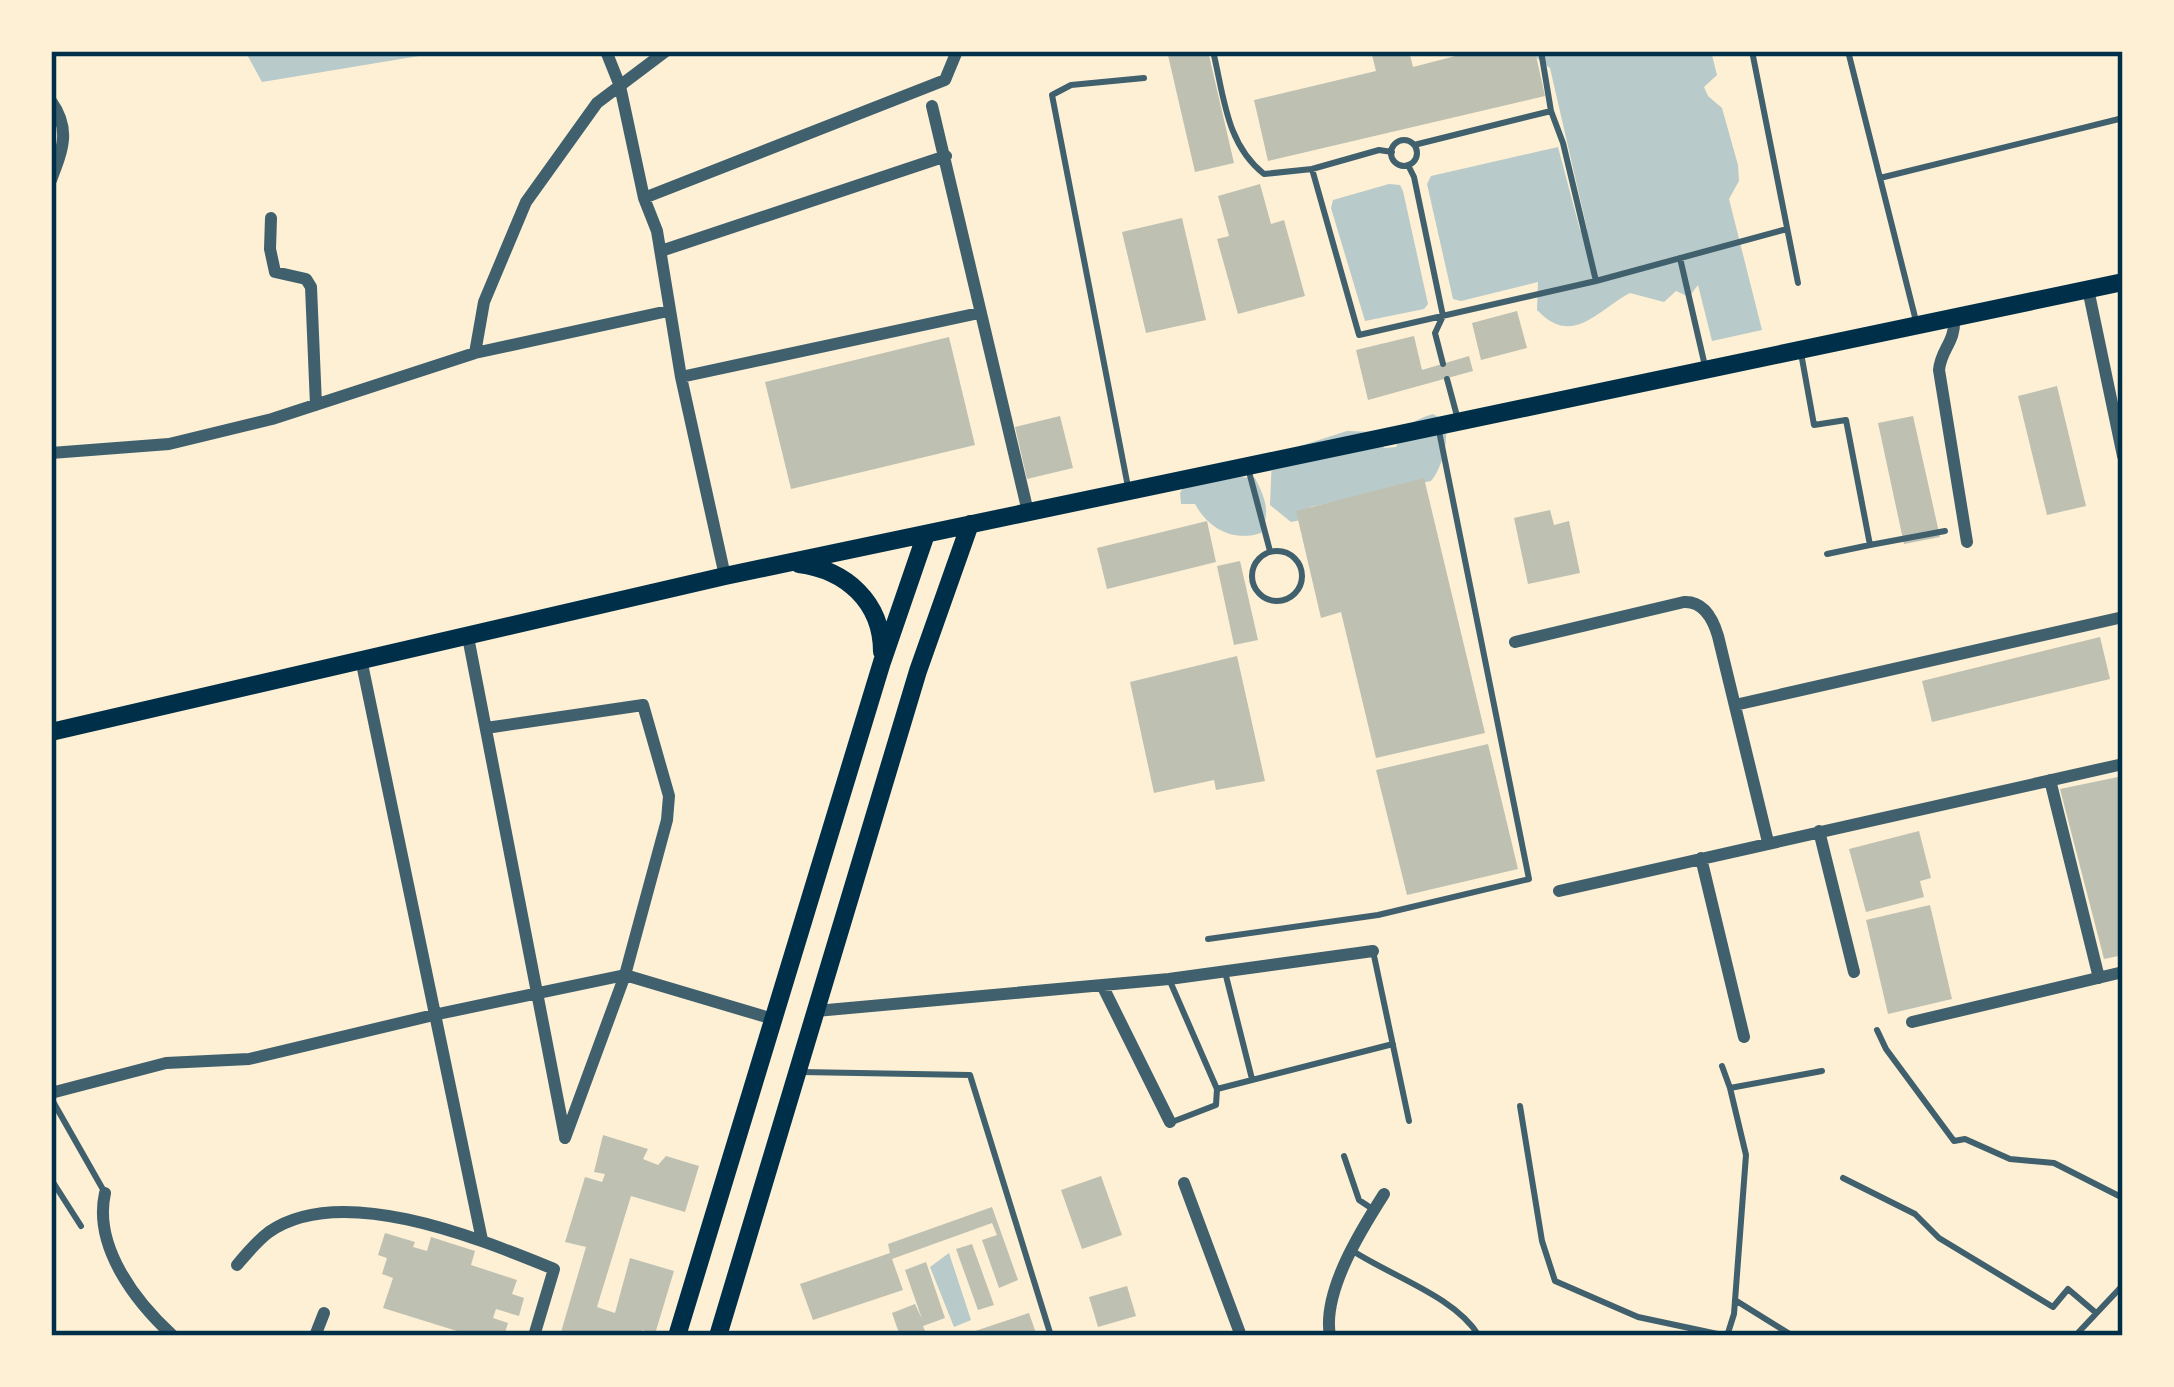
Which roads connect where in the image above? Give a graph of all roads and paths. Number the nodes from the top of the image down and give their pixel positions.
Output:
1 (606, 51) edge
2 (666, 51) edge
3 (956, 51) edge
4 (1214, 51) edge
5 (1541, 51) edge
6 (1752, 51) edge
7 (1848, 51) edge
8 (1144, 78) dead end
9 (620, 86) junction
10 (51, 100) edge
11 (932, 106) dead end
12 (1552, 111) junction
13 (2123, 118) edge
14 (1414, 145) junction
15 (1392, 152) junction
16 (946, 157) junction
17 (1408, 165) junction
18 (1312, 169) junction
19 (1880, 178) junction
20 (51, 180) edge
21 (644, 199) junction
22 (271, 218) dead end
23 (1787, 229) junction
24 (661, 250) junction
25 (1679, 258) junction
26 (1596, 281) junction
27 (2123, 282) edge
28 (1798, 283) dead end
29 (2088, 290) junction
30 (668, 310) junction
31 (979, 314) junction
32 (1443, 316) junction
33 (1954, 317) junction
34 (1917, 324) junction
35 (1800, 349) junction
36 (475, 353) junction
37 (1443, 364) dead end
38 (1706, 369) junction
39 (681, 377) junction
40 (1447, 379) dead end
41 (316, 405) junction
42 (1459, 422) junction
43 (1438, 428) junction
44 (51, 453) edge
45 (2123, 456) edge
46 (1248, 468) junction
47 (1129, 490) junction
48 (1028, 512) junction
49 (970, 524) junction
50 (1945, 531) dead end
51 (926, 534) junction
52 (1967, 542) dead end
53 (1870, 544) junction
54 (1270, 551) junction
55 (1827, 554) dead end
56 (780, 565) junction
57 (725, 576) junction
58 (898, 615) junction
59 (2123, 616) edge
60 (932, 631) junction
61 (468, 637) junction
62 (1515, 642) dead end
63 (361, 659) junction
64 (882, 662) junction
65 (1735, 705) junction
66 (486, 728) junction
67 (51, 732) edge
68 (2123, 764) edge
69 (2050, 780) junction
70 (1819, 831) junction
71 (1768, 842) junction
72 (1701, 858) junction
73 (1559, 891) dead end
74 (1208, 939) dead end
75 (1373, 951) joint
76 (1225, 971) junction
77 (1854, 971) dead end
78 (2123, 973) edge
79 (625, 975) junction
80 (2099, 978) junction
81 (1169, 979) junction
82 (1102, 985) junction
83 (537, 992) junction
84 (438, 1014) junction
85 (773, 1019) junction
86 (813, 1020) junction
87 (1912, 1022) dead end
88 (1877, 1030) dead end
89 (1744, 1036) dead end
90 (1393, 1044) junction
91 (1722, 1066) dead end
92 (1822, 1071) dead end
93 (798, 1072) junction
94 (1252, 1079) junction
95 (1730, 1088) junction
96 (1216, 1089) junction
97 (51, 1096) edge
98 (1520, 1106) dead end
99 (1409, 1121) dead end
100 (1170, 1122) joint
101 (1344, 1156) dead end
102 (1843, 1178) dead end
103 (51, 1179) edge
104 (1184, 1183) dead end
105 (105, 1192) joint
106 (1384, 1194) dead end
107 (2123, 1198) edge
108 (1374, 1209) junction
109 (81, 1226) dead end
110 (482, 1240) junction
111 (1354, 1251) junction
112 (237, 1265) dead end
113 (2123, 1286) edge
114 (1736, 1300) junction
115 (324, 1312) dead end
116 (2095, 1312) junction
117 (173, 1336) edge
118 (316, 1336) edge
119 (534, 1336) edge
120 (677, 1336) edge
121 (718, 1336) edge
122 (1052, 1336) edge
123 (1241, 1336) edge
124 (1330, 1336) edge
125 (1479, 1336) edge
126 (1727, 1336) edge
127 (1793, 1336) edge
128 (2075, 1336) edge

1 - 9 street
2 - 9 street
3 - 21 street
4 - 18 lane
5 - 12 lane
6 - 23 lane
7 - 19 lane
8 - 47 lane
9 - 21 street
9 - 36 street
10 - 20 street
11 - 16 street
12 - 14 lane
12 - 26 lane
13 - 19 lane
14 - 15 lane
14 - 17 lane
15 - 17 lane
15 - 18 lane
16 - 24 street
16 - 31 street
17 - 32 lane
18 - 32 lane
19 - 34 lane
21 - 24 street
22 - 41 street
23 - 25 lane
23 - 28 lane
24 - 30 street
25 - 26 lane
25 - 38 lane
26 - 32 lane
27 - 29 main road
29 - 33 main road
29 - 45 street
30 - 36 street
30 - 39 street
31 - 39 street
31 - 48 street
32 - 37 lane
33 - 34 main road
33 - 52 street
34 - 35 main road
35 - 38 main road
35 - 53 lane
36 - 41 street
38 - 42 main road
39 - 57 street
40 - 42 lane
41 - 44 street
42 - 43 main road
43 - 46 main road
43 - 74 lane
46 - 47 main road
46 - 54 lane
47 - 48 main road
48 - 49 main road
49 - 51 main road
49 - 60 main road
50 - 53 lane
51 - 56 main road
51 - 58 main road
53 - 55 lane
54 - 54 lane
56 - 57 main road
56 - 64 main road
57 - 61 main road
58 - 60 main road
58 - 64 main road
59 - 65 street
60 - 86 main road
61 - 63 main road
61 - 66 street
62 - 65 street
63 - 67 main road
63 - 84 street
64 - 85 main road
65 - 71 street
66 - 79 street
66 - 83 street
68 - 69 street
69 - 70 street
69 - 80 street
70 - 71 street
70 - 77 street
71 - 72 street
72 - 73 street
72 - 89 street
75 - 76 street
75 - 90 lane
76 - 81 street
76 - 94 lane
78 - 80 street
79 - 83 street
79 - 83 street
79 - 85 street
80 - 87 street
81 - 82 street
81 - 96 lane
82 - 86 street
82 - 100 street
83 - 84 street
84 - 97 street
84 - 110 street
85 - 86 main road
85 - 120 main road
86 - 93 main road
88 - 107 lane
90 - 94 lane
90 - 99 lane
91 - 95 lane
92 - 95 lane
93 - 121 main road
93 - 122 lane
94 - 96 lane
95 - 114 lane
96 - 100 lane
97 - 105 lane
98 - 126 lane
101 - 108 lane
102 - 116 lane
103 - 109 lane
104 - 123 street
105 - 117 street
106 - 108 street
108 - 111 street
110 - 112 street
110 - 119 street
111 - 124 street
111 - 125 lane
113 - 116 lane
114 - 126 lane
114 - 127 lane
115 - 118 street
116 - 128 lane

